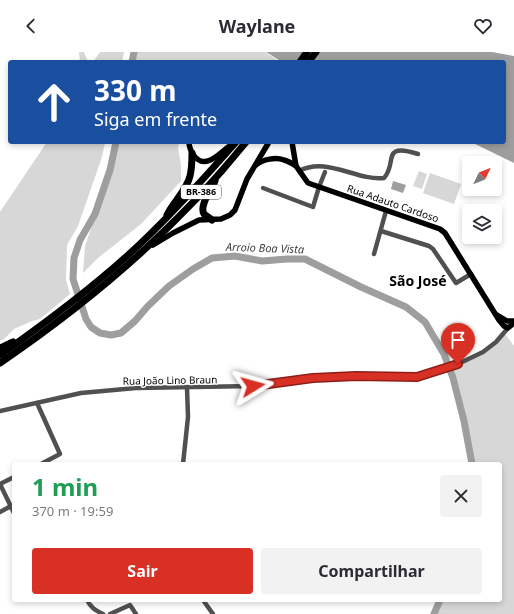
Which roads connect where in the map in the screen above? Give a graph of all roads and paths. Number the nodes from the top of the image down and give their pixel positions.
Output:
1 (316, 52) edge
2 (310, 60) edge
3 (190, 144) edge
4 (233, 144) edge
5 (234, 144) edge
6 (244, 144) edge
7 (267, 144) edge
8 (268, 144) edge
9 (293, 145) edge
10 (192, 153) junction
11 (418, 154) dead end
12 (276, 159) junction
13 (283, 159) junction
14 (298, 168) junction
15 (252, 170) junction
16 (220, 172) junction
17 (325, 172) dead end
18 (319, 187) junction
19 (264, 188) dead end
20 (386, 211) junction
21 (212, 220) junction
22 (163, 222) junction
23 (381, 231) junction
24 (142, 251) junction
25 (374, 254) dead end
26 (471, 274) junction
27 (110, 275) junction
28 (497, 315) junction
29 (58, 318) junction
30 (514, 322) edge
31 (508, 328) junction
32 (24, 337) junction
33 (0, 348) edge
34 (0, 355) edge
35 (0, 363) edge
36 (187, 388) junction
37 (37, 403) junction
38 (0, 411) edge
39 (45, 462) edge
40 (184, 462) edge
41 (12, 478) edge
42 (0, 484) edge
43 (11, 506) joint
44 (0, 512) edge
45 (88, 602) edge
46 (204, 602) edge
47 (103, 614) edge
48 (110, 614) edge
49 (136, 614) edge
50 (213, 614) edge

1 - 2 highway
3 - 10 main road
4 - 10 main road
5 - 22 highway, BR-386
6 - 16 highway, BR-386
7 - 15 main road
8 - 12 main road
9 - 13 main road
9 - 14 main road
10 - 22 highway
11 - 14 street
12 - 13 main road
12 - 15 main road
13 - 14 main road, Rua Adauto Cardoso
14 - 18 main road, Rua Adauto Cardoso
15 - 21 main road
16 - 21 highway
16 - 24 highway, BR-386
17 - 18 street
18 - 19 street
18 - 20 main road, Rua Adauto Cardoso
20 - 23 street
20 - 26 main road, Rua Adauto Cardoso
21 - 24 main road
22 - 27 highway, BR-386
23 - 25 street
23 - 26 street
24 - 27 highway, BR-386
26 - 28 main road, Rua Adauto Cardoso
27 - 29 highway, BR-386
28 - 30 main road
28 - 31 main road, Rua Adauto Cardoso
29 - 32 highway, BR-386
29 - 35 highway, BR-386
30 - 31 main road
31 - 36 street, Rua João Lino Braun
32 - 33 highway
32 - 34 highway, BR-386
36 - 37 street, Rua João Lino Braun
36 - 40 street
37 - 38 street, Rua João Lino Braun
37 - 39 street
41 - 42 street
42 - 43 street
43 - 44 street
45 - 47 street
46 - 50 street
48 - 49 street

